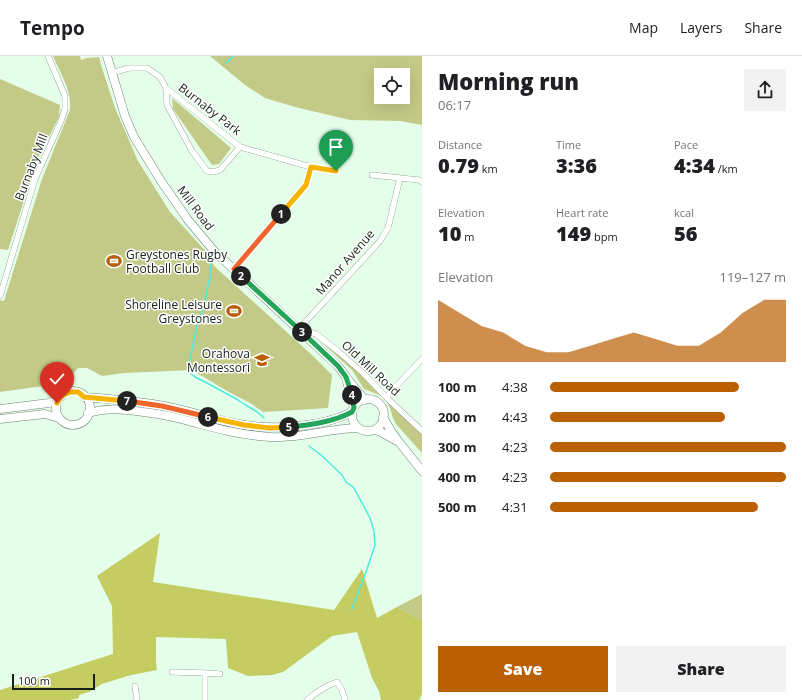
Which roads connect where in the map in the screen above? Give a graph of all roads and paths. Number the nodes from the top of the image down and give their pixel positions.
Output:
1 (48, 56) edge
2 (107, 56) edge
3 (111, 73) junction
4 (166, 88) junction
5 (240, 147) junction
6 (311, 167) junction
7 (336, 171) dead end
8 (372, 174) dead end
9 (400, 178) junction
10 (422, 182) edge
11 (234, 269) junction
12 (1, 288) edge
13 (0, 296) edge
14 (299, 329) junction
15 (422, 359) edge
16 (346, 377) junction
17 (84, 397) junction
18 (386, 397) junction
19 (60, 398) junction
20 (365, 400) junction
21 (0, 409) edge
22 (353, 410) junction
23 (88, 413) junction
24 (383, 417) junction
25 (59, 418) junction
26 (0, 419) edge
27 (358, 428) junction
28 (374, 430) junction
29 (422, 431) edge
30 (399, 442) junction
31 (422, 471) edge
32 (172, 672) dead end
33 (205, 673) junction
34 (220, 674) dead end
35 (135, 686) dead end
36 (137, 700) edge
37 (205, 700) edge
38 (307, 700) edge
39 (345, 700) edge

1 - 12 street, Burnaby Mill
2 - 3 main road, Mill Road
3 - 4 street, Burnaby Park
3 - 11 main road, Mill Road
4 - 5 street, Burnaby Park
4 - 5 street, Burnaby Park
5 - 6 street, Burnaby Park
6 - 7 street, Burnaby Park
6 - 11 street
8 - 9 street
9 - 10 street
9 - 14 street, Manor Avenue
11 - 14 main road, Mill Road
12 - 13 street, Burnaby Mill
14 - 16 main road, Mill Road
14 - 18 street, Old Mill Road
15 - 18 street
16 - 20 main road, Mill Road
16 - 22 main road, Mill Road
17 - 19 main road
17 - 22 main road
17 - 23 main road
18 - 29 street, Old Mill Road
19 - 21 main road
19 - 25 main road
20 - 22 main road
20 - 24 main road
22 - 27 main road
23 - 25 main road
23 - 27 main road
24 - 28 main road
24 - 30 main road
25 - 26 main road
27 - 28 main road
28 - 30 main road
30 - 31 main road
32 - 33 street
33 - 34 street
33 - 37 street
35 - 36 street
38 - 39 street

